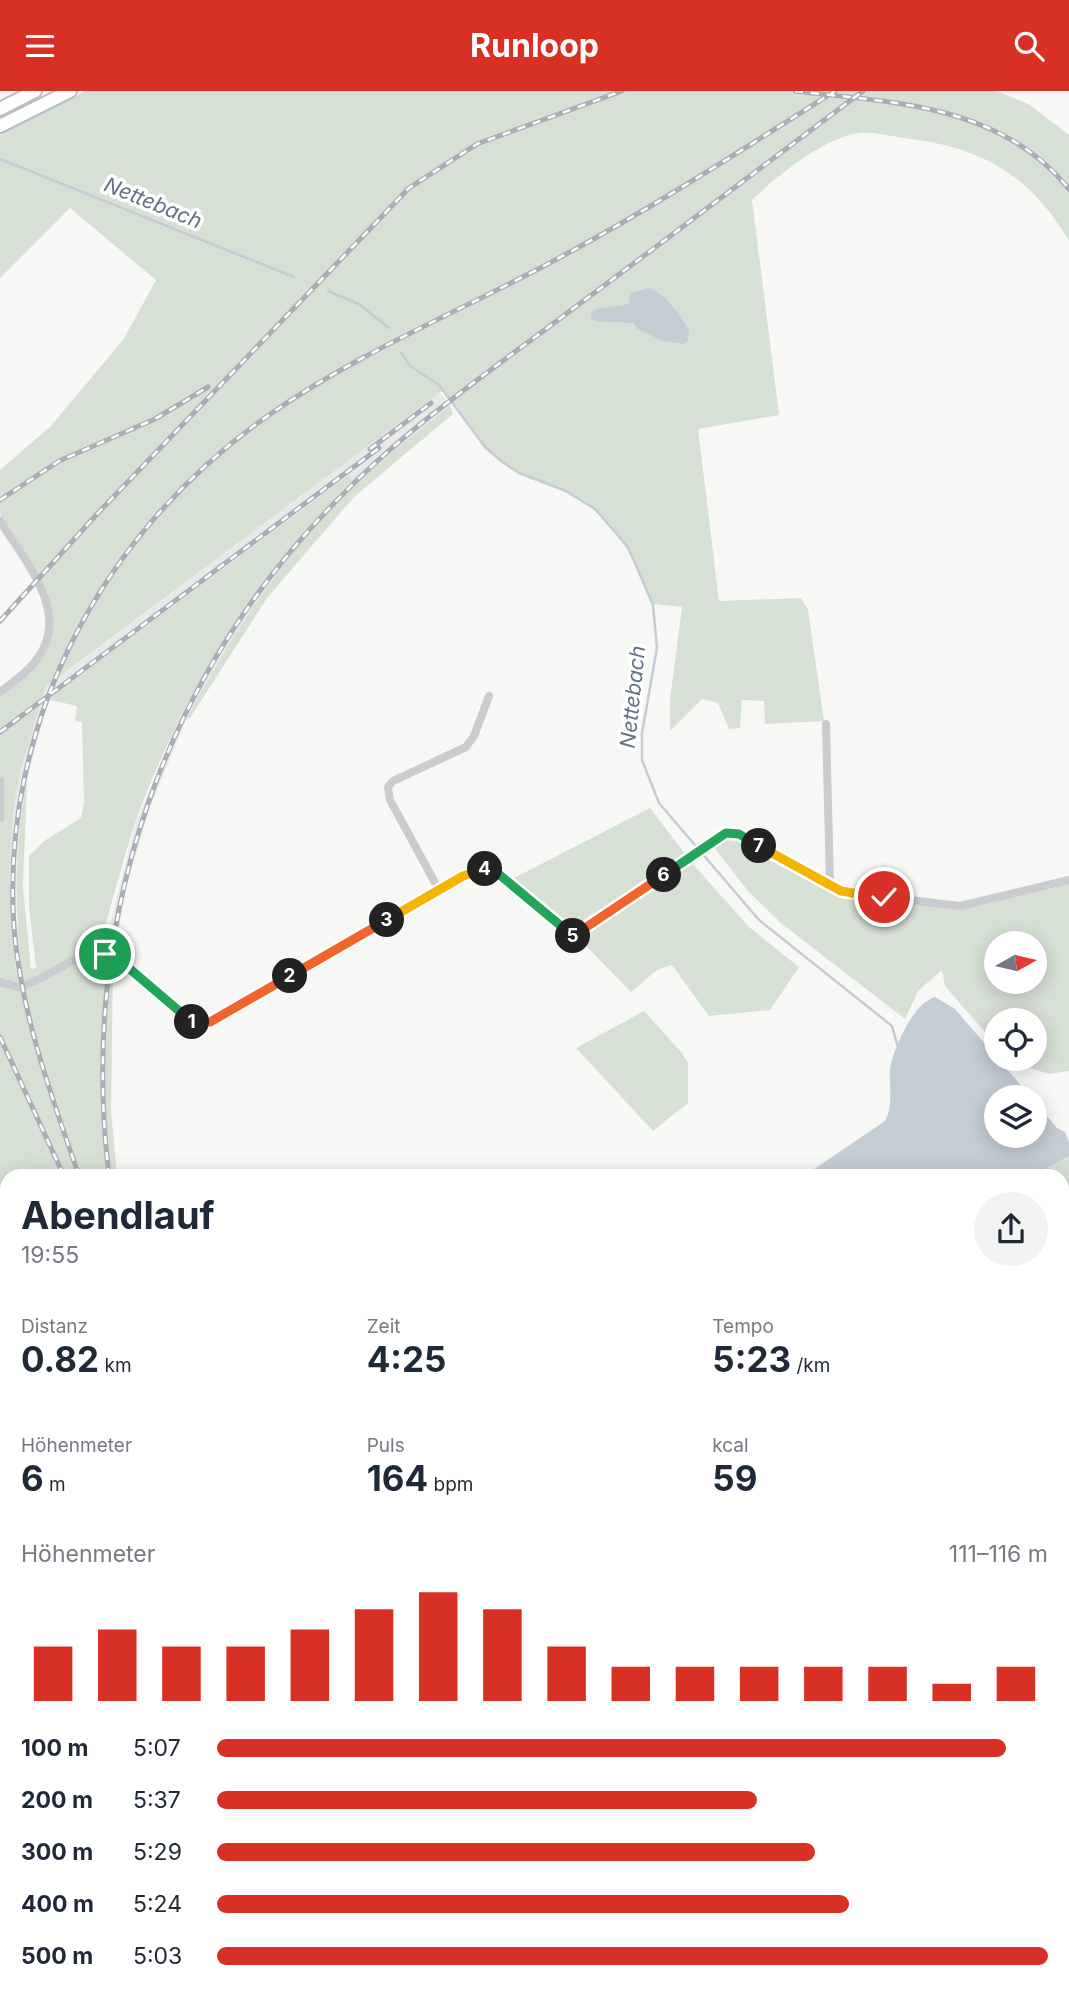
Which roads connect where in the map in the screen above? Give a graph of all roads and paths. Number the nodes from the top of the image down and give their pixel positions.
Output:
1 (36, 91) edge
2 (70, 91) edge
3 (0, 109) edge
4 (0, 126) edge
5 (0, 521) edge
6 (0, 692) edge
7 (489, 696) dead end
8 (825, 725) dead end
9 (0, 781) edge
10 (0, 818) edge
11 (1069, 880) edge
12 (830, 885) junction
13 (439, 890) junction
14 (2, 984) edge

1 - 3 main road
2 - 4 main road
5 - 6 street
7 - 13 street
8 - 12 street
9 - 10 street
11 - 12 street
12 - 13 street
13 - 14 street

